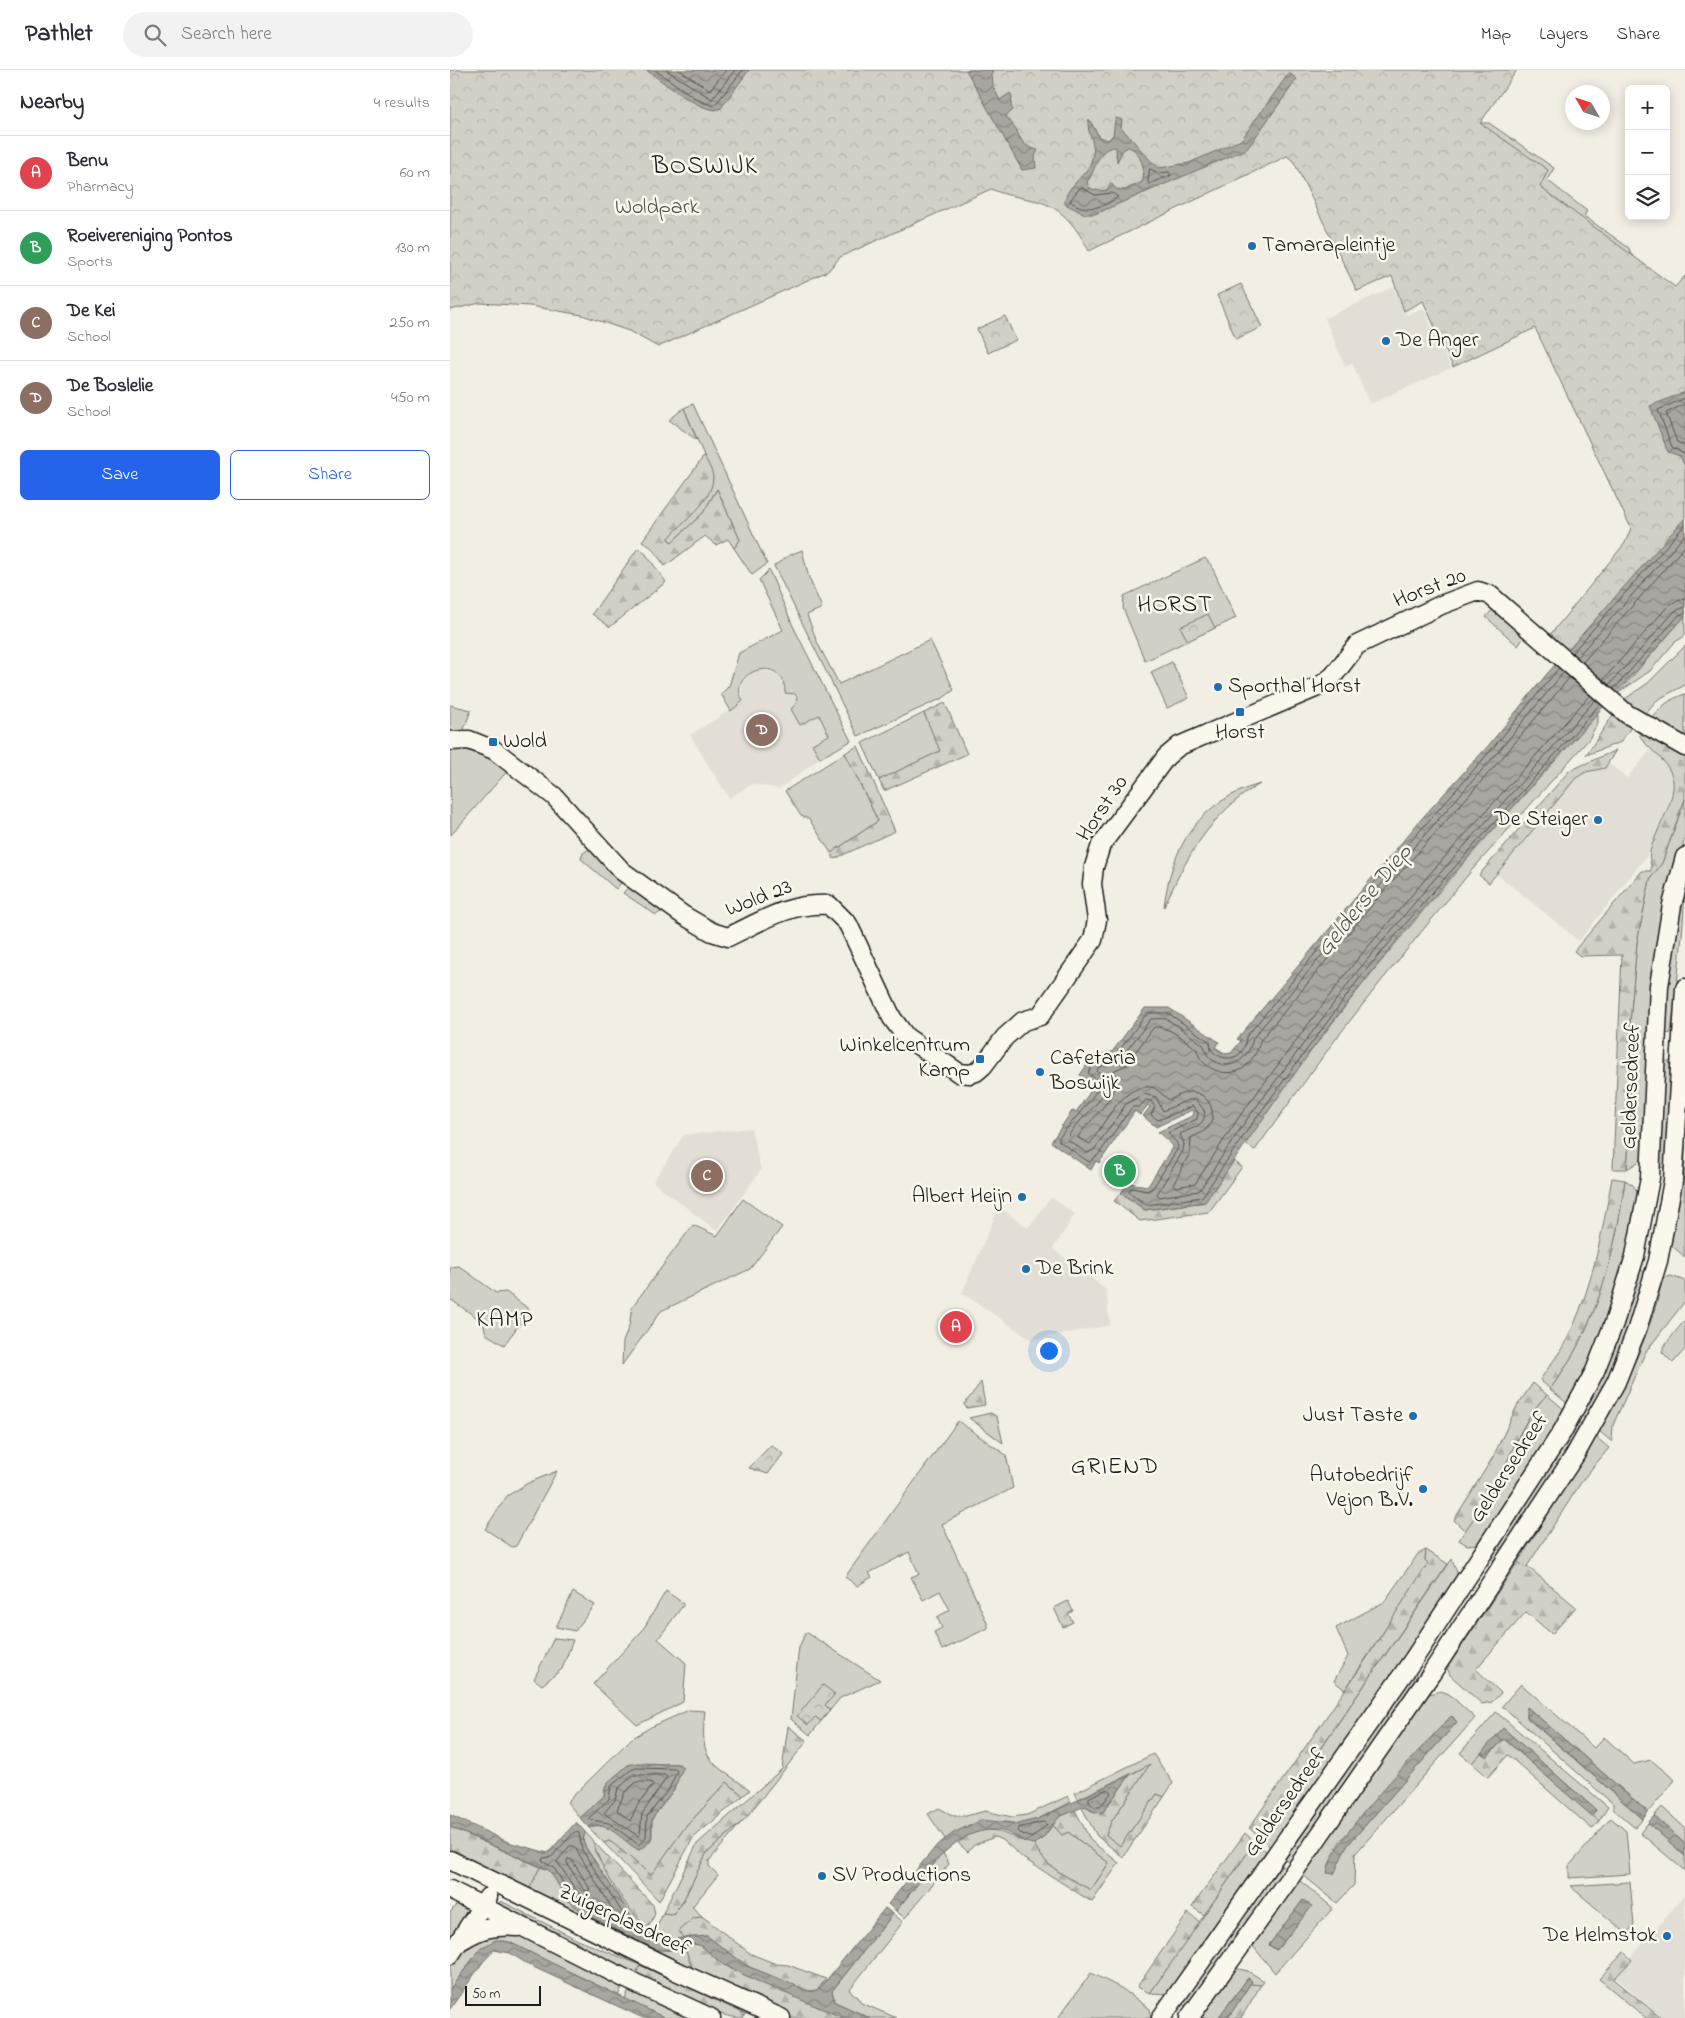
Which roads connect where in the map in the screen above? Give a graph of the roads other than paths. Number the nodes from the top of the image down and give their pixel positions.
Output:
1 (450, 741) edge
2 (1685, 747) edge
3 (1174, 749) joint
4 (1685, 857) edge
5 (1685, 988) edge
6 (1023, 1021) joint
7 (450, 1860) edge
8 (484, 1879) junction
9 (453, 1897) edge
10 (483, 1906) junction
11 (522, 1928) junction
12 (455, 1949) edge
13 (711, 2018) edge
14 (781, 2018) edge
15 (1161, 2018) edge
16 (1189, 2018) edge

1 - 6 main road, Wold 23
2 - 3 main road, Horst 20
3 - 6 main road, Horst 30
4 - 15 main road, Geldersedreef
5 - 16 main road, Geldersedreef
7 - 8 main road, Zuigerplasdreef
8 - 9 main road
8 - 10 main road
8 - 14 main road, Zuigerplasdreef
9 - 10 main road
10 - 11 main road
10 - 12 main road
11 - 12 main road
11 - 13 main road

